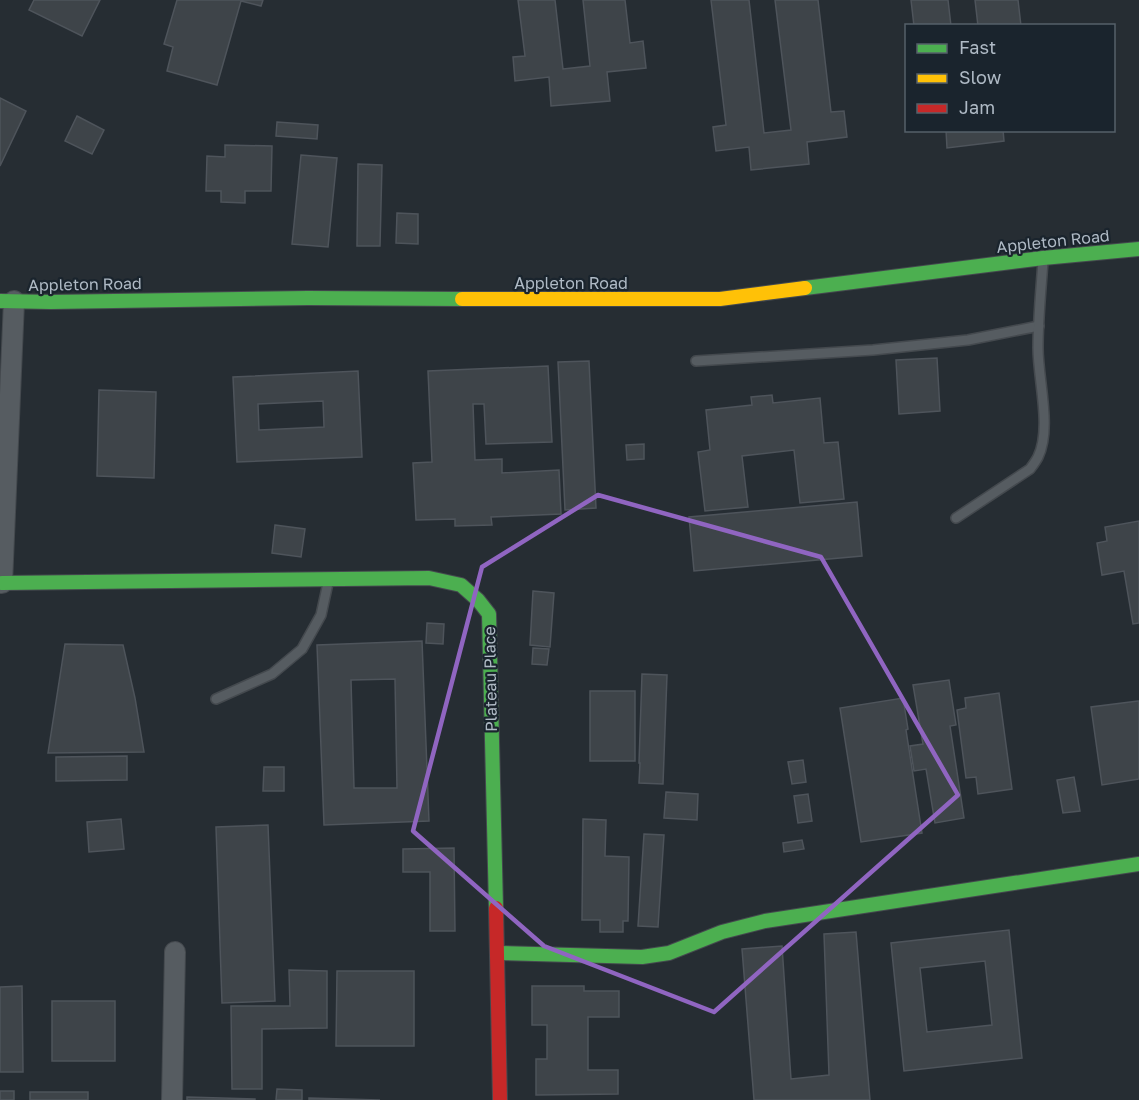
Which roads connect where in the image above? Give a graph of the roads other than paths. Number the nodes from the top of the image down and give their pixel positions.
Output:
1 (1139, 249) edge
2 (1043, 258) junction
3 (7, 301) edge
4 (1039, 326) junction
5 (696, 361) dead end
6 (956, 518) dead end
7 (329, 579) junction
8 (1, 583) edge
9 (216, 699) dead end
10 (1139, 864) edge
11 (175, 952) dead end
12 (497, 953) junction
13 (172, 1100) edge
14 (500, 1100) edge

1 - 2 street, Appleton Road
2 - 3 street, Appleton Road
2 - 4 lane
3 - 8 street
4 - 5 lane
4 - 6 lane
7 - 8 street, Plateau Place
7 - 9 lane
7 - 12 street, Plateau Place
10 - 12 street
11 - 13 street
12 - 14 street, Plateau Place

